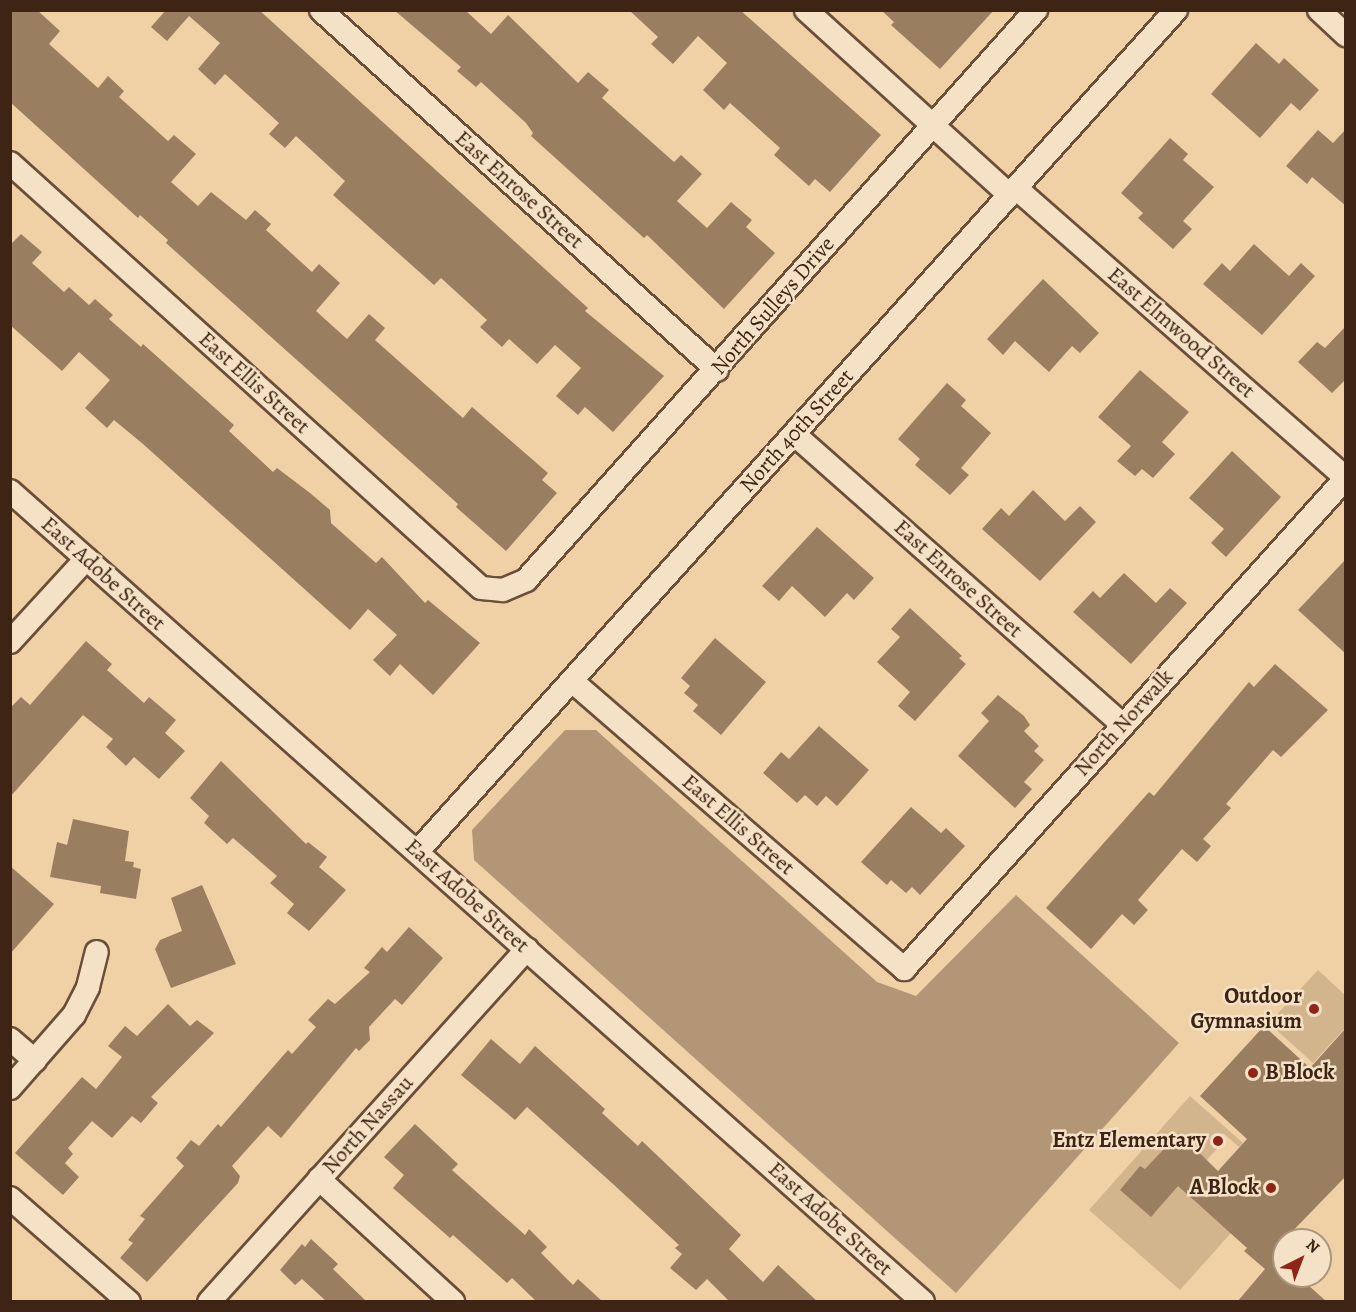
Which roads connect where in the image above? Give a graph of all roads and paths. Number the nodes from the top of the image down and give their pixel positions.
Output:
1 (321, 10) edge
2 (806, 10) edge
3 (1036, 10) edge
4 (1176, 10) edge
5 (1319, 10) edge
6 (1346, 35) edge
7 (933, 125) junction
8 (10, 163) edge
9 (1013, 191) junction
10 (717, 370) junction
11 (794, 434) junction
12 (1346, 478) edge
13 (10, 491) edge
14 (86, 559) junction
15 (503, 590) joint
16 (10, 642) edge
17 (572, 681) junction
18 (1122, 724) junction
19 (418, 851) junction
20 (527, 948) junction
21 (97, 952) dead end
22 (904, 969) joint
23 (10, 1039) edge
24 (35, 1061) junction
25 (10, 1088) edge
26 (319, 1179) junction
27 (10, 1198) edge
28 (129, 1302) edge
29 (209, 1302) edge
30 (453, 1302) edge
31 (923, 1302) edge

1 - 10 street, East Enrose Street
2 - 7 street, East Elmwood Street
3 - 7 street, North Sulleys Drive
4 - 9 street, North 40th Street
5 - 6 street
7 - 9 street, East Elmwood Street
7 - 10 street, North Sulleys Drive
8 - 15 street, East Ellis Street
9 - 11 street, North 40th Street
9 - 12 street, East Elmwood Street
10 - 15 street, North Sulleys Drive
11 - 17 street, North 40th Street
11 - 18 street, East Enrose Street
12 - 18 street, North Norwalk
13 - 14 street, East Adobe Street
14 - 16 street
14 - 19 street, East Adobe Street
17 - 19 street, North 40th Street
17 - 22 street, East Ellis Street
18 - 22 street, North Norwalk
19 - 20 street, East Adobe Street
20 - 26 street, North Nassau
20 - 31 street, East Adobe Street
21 - 24 street
23 - 24 street
24 - 25 street
26 - 29 street, North Nassau
26 - 30 street
27 - 28 street

